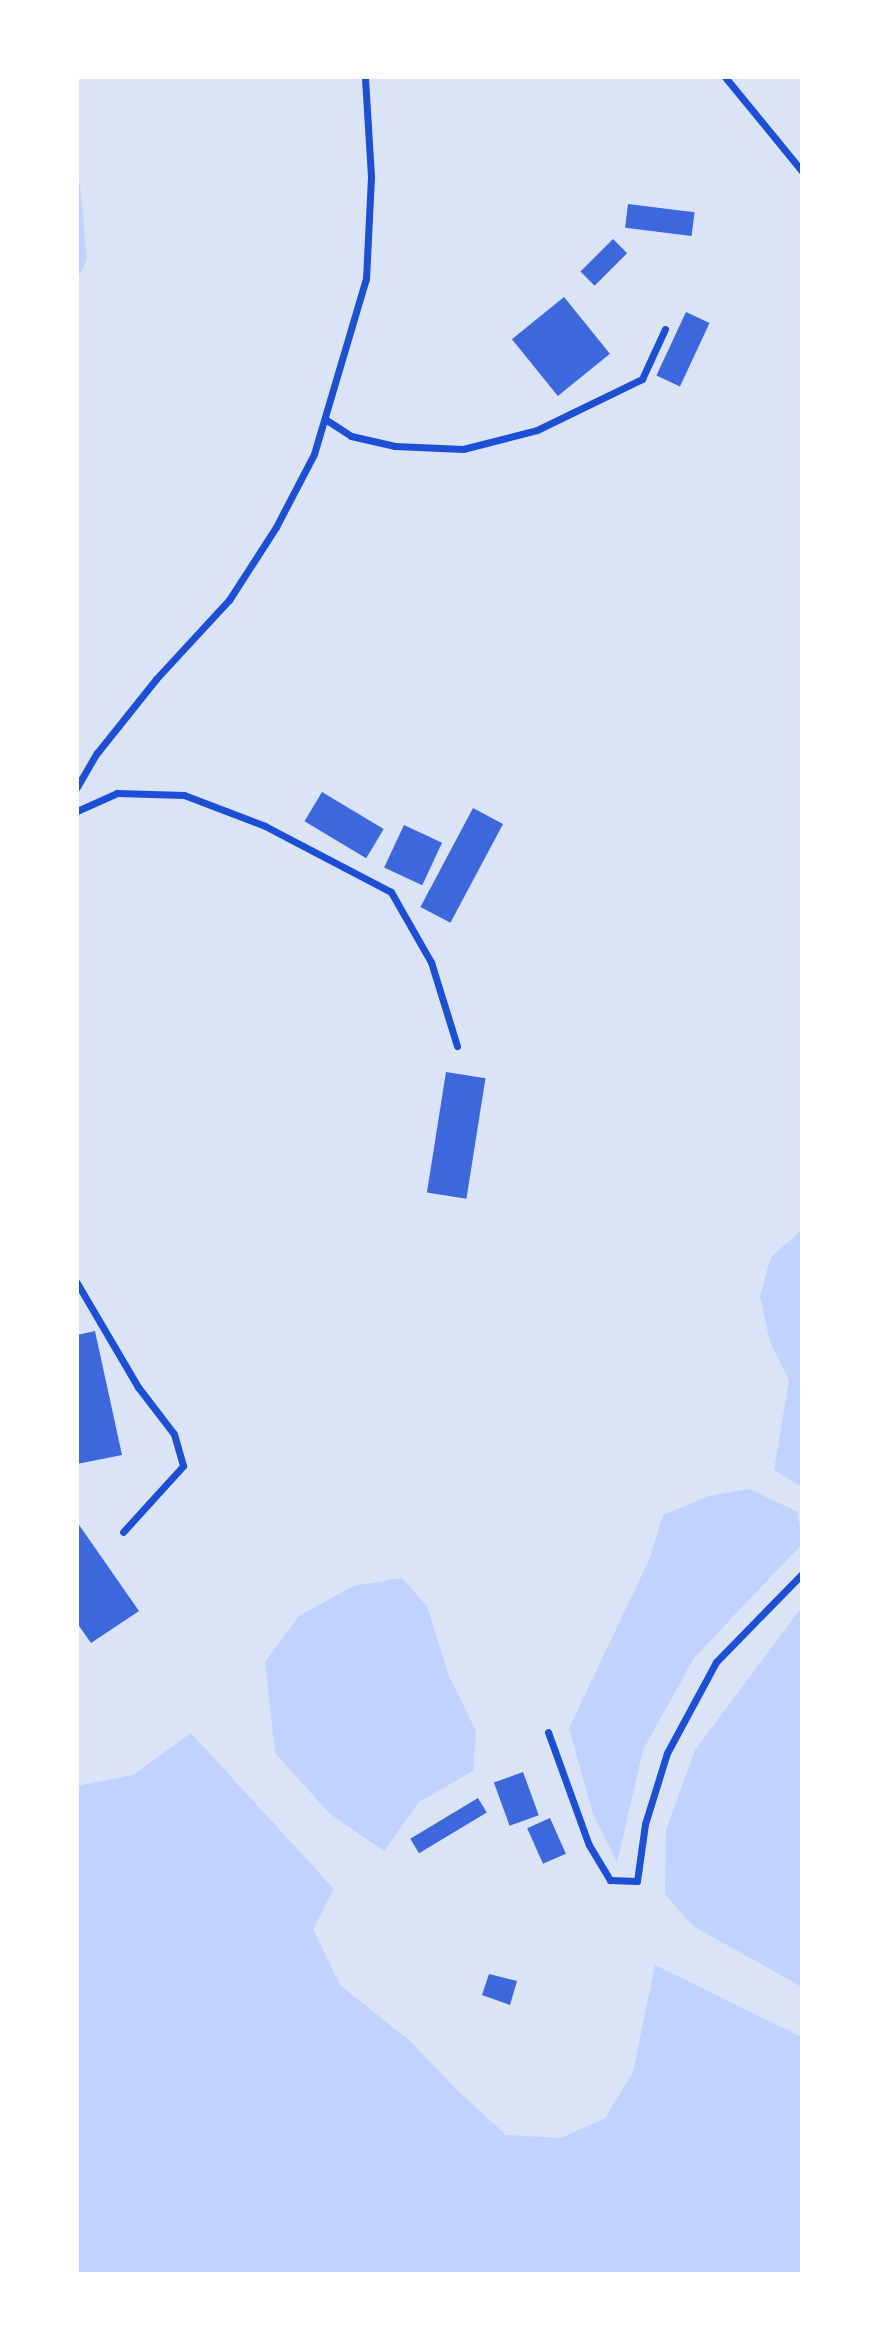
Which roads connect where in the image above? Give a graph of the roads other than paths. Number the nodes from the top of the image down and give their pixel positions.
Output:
1 (365, 77) edge
2 (725, 77) edge
3 (802, 171) edge
4 (665, 329) dead end
5 (325, 419) junction
6 (77, 787) edge
7 (77, 811) edge
8 (457, 1045) dead end
9 (77, 1283) edge
10 (123, 1532) dead end
11 (802, 1574) edge
12 (548, 1732) dead end

1 - 5 street
2 - 3 street
4 - 5 street
5 - 6 street
7 - 8 street
9 - 10 street
11 - 12 street

